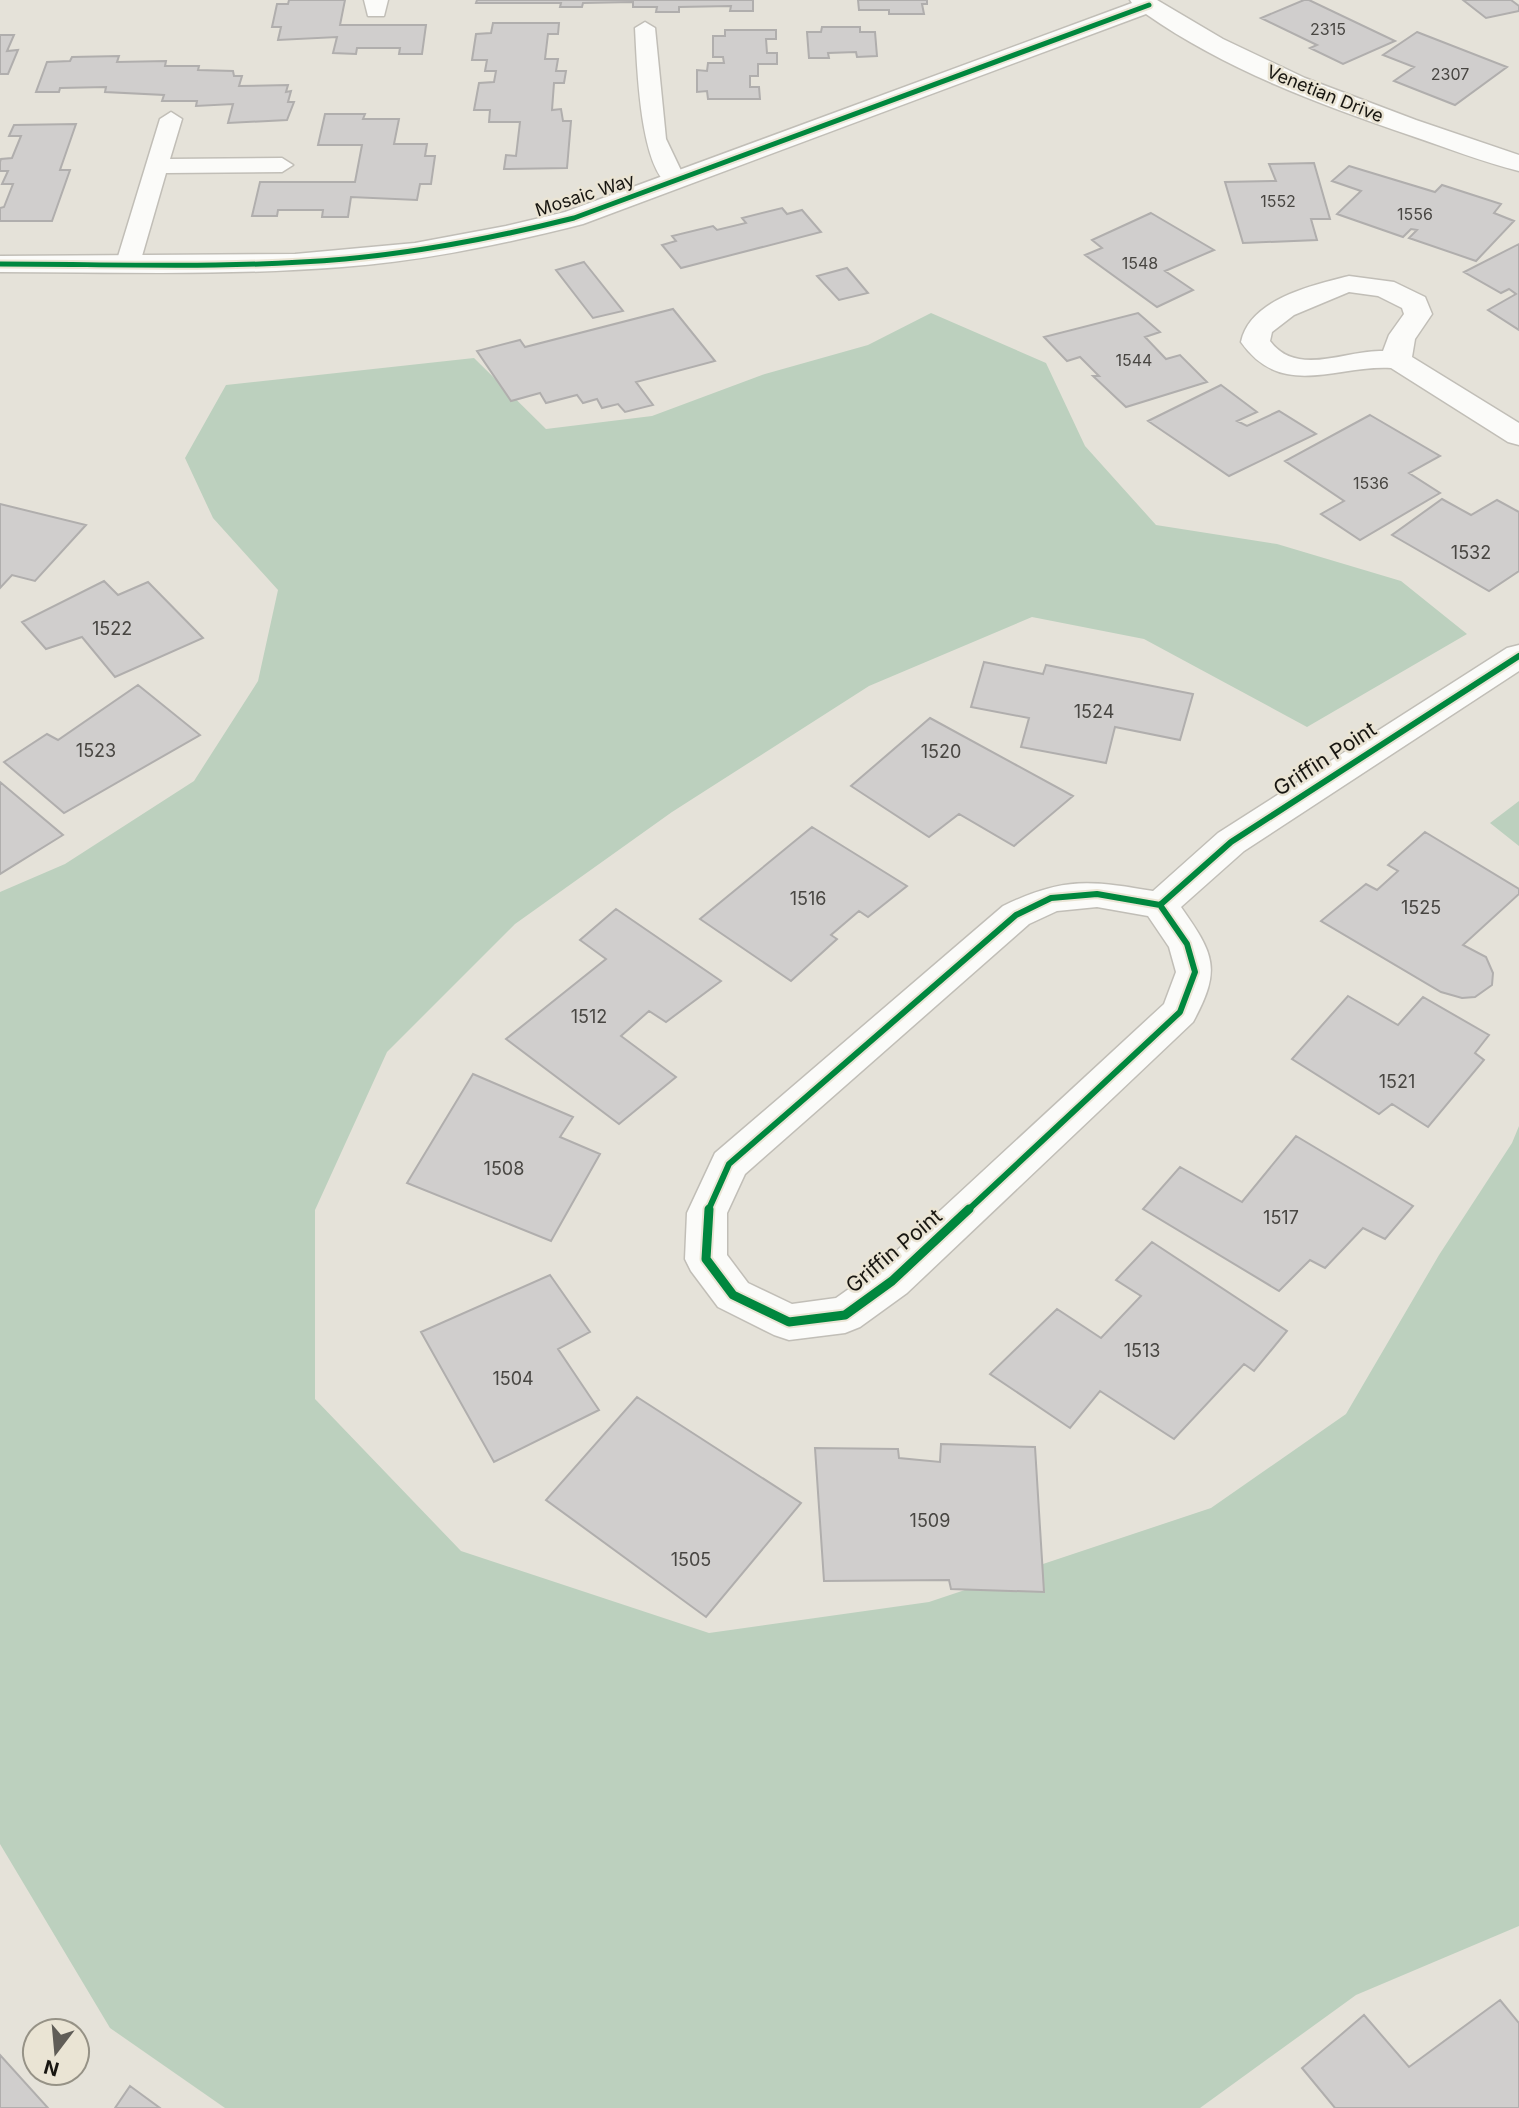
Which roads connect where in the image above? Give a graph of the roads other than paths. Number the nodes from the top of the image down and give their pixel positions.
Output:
1 (1146, 3) edge
2 (645, 28) dead end
3 (171, 119) dead end
4 (1515, 156) edge
5 (282, 164) dead end
6 (157, 166) junction
7 (676, 181) junction
8 (128, 263) junction
9 (0, 264) edge
10 (1396, 360) junction
11 (1519, 436) edge
12 (1519, 656) edge
13 (1160, 905) junction

1 - 4 street, Venetian Drive
1 - 7 street, Mosaic Way
2 - 7 lane
3 - 6 lane
5 - 6 lane
6 - 8 lane
7 - 8 street, Mosaic Way
8 - 9 street, Mosaic Way
10 - 10 street
10 - 11 street
12 - 13 street, Griffin Point
13 - 13 street, Griffin Point

